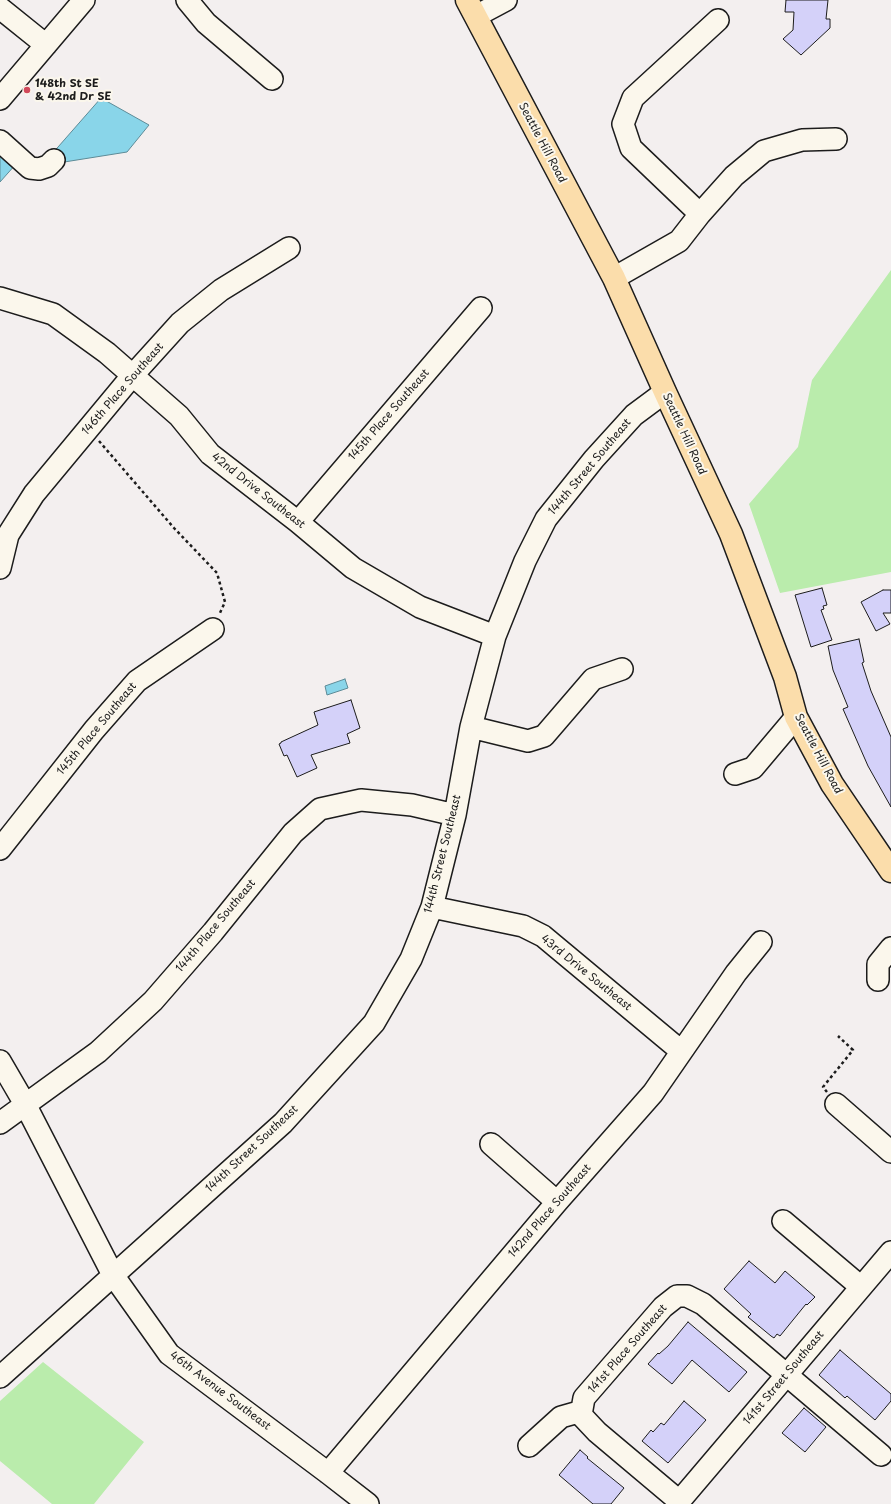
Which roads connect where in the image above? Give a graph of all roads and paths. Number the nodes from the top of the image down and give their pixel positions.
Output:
1 (84, 0) edge
2 (506, 0) edge
3 (192, 2) edge
4 (0, 8) edge
5 (471, 8) edge
6 (718, 20) dead end
7 (46, 45) junction
8 (272, 79) dead end
9 (0, 99) edge
10 (836, 139) dead end
11 (0, 141) edge
12 (54, 160) dead end
13 (700, 214) junction
14 (289, 248) dead end
15 (614, 278) junction
16 (0, 298) edge
17 (481, 308) dead end
18 (132, 376) junction
19 (665, 392) junction
20 (88, 429) junction
21 (298, 522) junction
22 (0, 568) edge
23 (213, 629) joint
24 (495, 636) junction
25 (622, 669) dead end
26 (796, 718) junction
27 (471, 727) junction
28 (735, 774) dead end
29 (455, 815) junction
30 (0, 848) edge
31 (891, 871) edge
32 (432, 906) junction
33 (761, 942) dead end
34 (891, 948) edge
35 (878, 980) dead end
36 (838, 1036) dead end
37 (681, 1051) junction
38 (0, 1061) edge
39 (25, 1104) junction
40 (836, 1104) joint
41 (0, 1123) edge
42 (491, 1144) dead end
43 (891, 1152) edge
44 (557, 1202) junction
45 (783, 1221) dead end
46 (891, 1252) edge
47 (112, 1275) junction
48 (861, 1287) junction
49 (787, 1374) junction
50 (2, 1375) edge
51 (581, 1415) junction
52 (529, 1446) dead end
53 (882, 1455) dead end
54 (328, 1473) junction
55 (678, 1503) edge
56 (368, 1504) edge

1 - 7 street
2 - 5 street
3 - 8 street
4 - 7 street
5 - 15 main road, Seattle Hill Road
6 - 13 street
7 - 9 street
10 - 13 street
11 - 12 street
13 - 15 street
14 - 18 street, 146th Place Southeast
15 - 19 main road, Seattle Hill Road
16 - 18 street, 42nd Drive Southeast
17 - 21 street, 145th Place Southeast
18 - 20 street, 146th Place Southeast
18 - 21 street, 42nd Drive Southeast
19 - 24 street, 144th Street Southeast
19 - 26 main road, Seattle Hill Road
20 - 22 street, 146th Place Southeast
20 - 23 path
21 - 24 street, 42nd Drive Southeast
23 - 30 street, 145th Place Southeast
24 - 27 street, 144th Street Southeast
25 - 27 street
26 - 28 street
26 - 31 main road, Seattle Hill Road
27 - 29 street, 144th Street Southeast
29 - 32 street, 144th Street Southeast
29 - 39 street, 144th Place Southeast
32 - 37 street, 43rd Drive Southeast
32 - 47 street, 144th Street Southeast
33 - 37 street, 142nd Place Southeast
34 - 35 street
36 - 40 path
37 - 44 street, 142nd Place Southeast
38 - 39 street, 46th Avenue Southeast
39 - 41 street, 144th Place Southeast
39 - 47 street, 46th Avenue Southeast
40 - 43 street
42 - 44 street
44 - 54 street, 142nd Place Southeast
45 - 48 street
46 - 48 street, 141st Street Southeast
47 - 50 street, 144th Street Southeast
47 - 54 street, 46th Avenue Southeast
48 - 49 street, 141st Street Southeast
49 - 51 street, 141st Place Southeast
49 - 53 street
49 - 55 street, 141st Street Southeast
51 - 52 street
51 - 55 street
54 - 56 street, 46th Avenue Southeast

